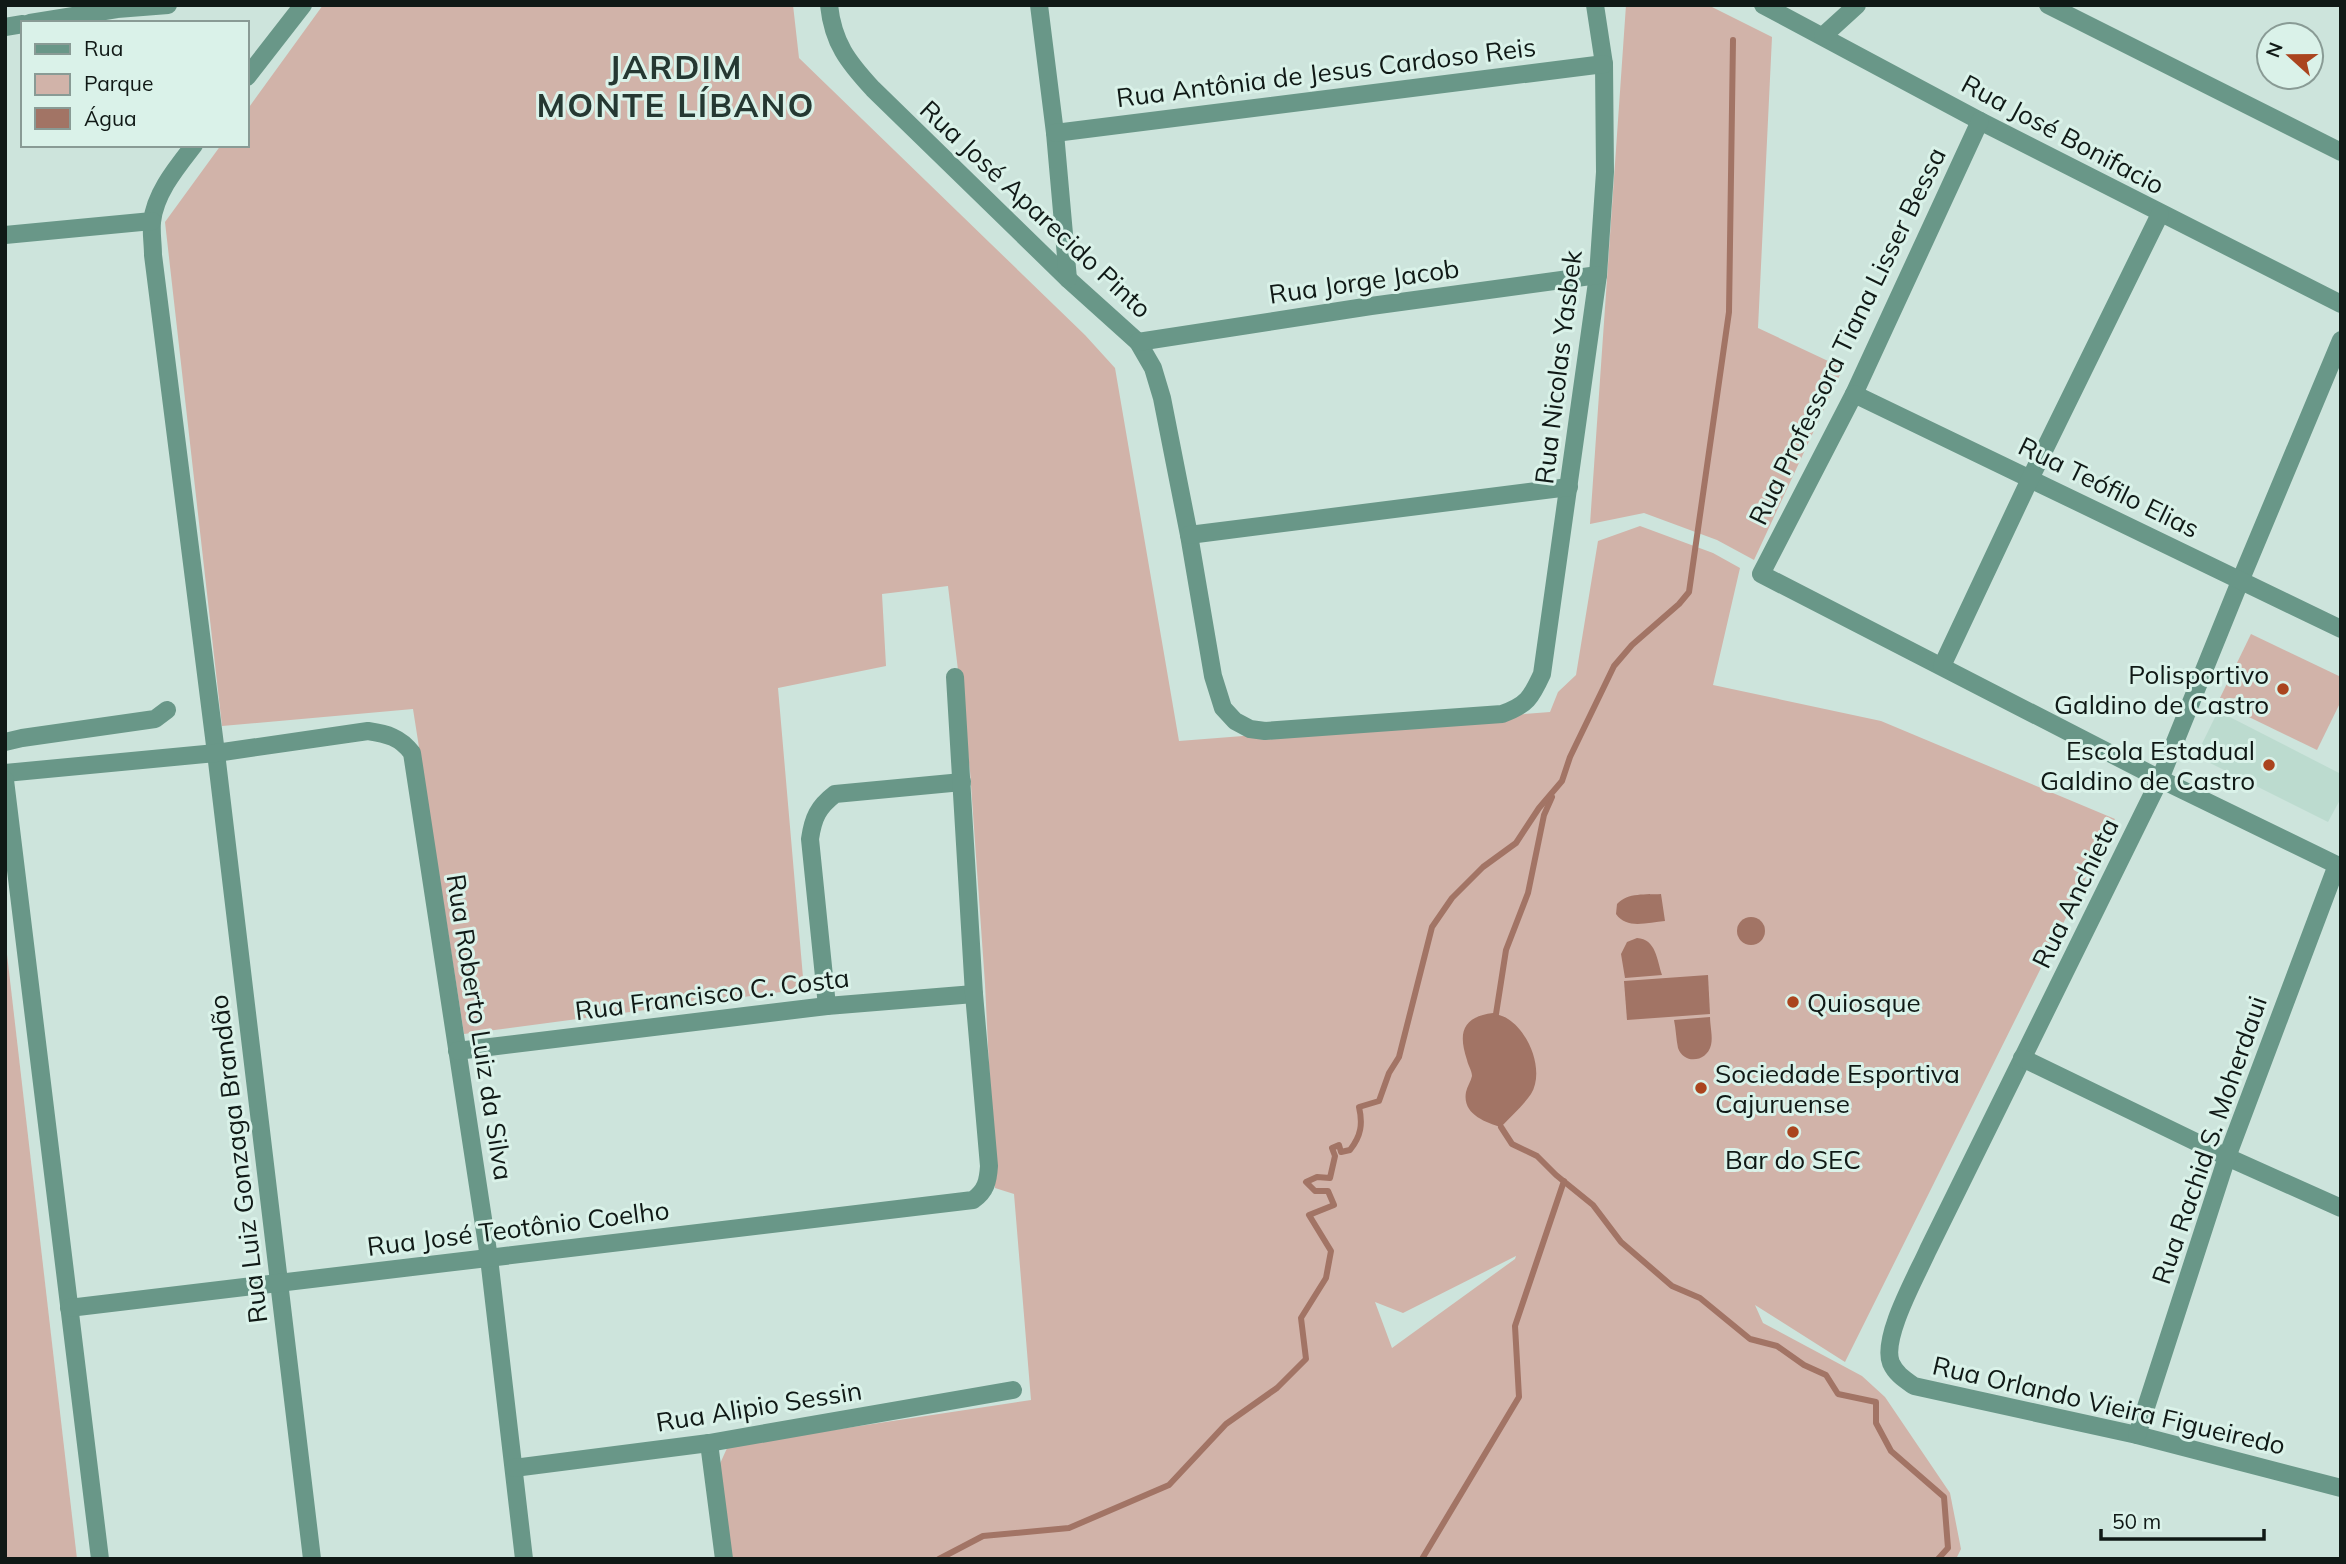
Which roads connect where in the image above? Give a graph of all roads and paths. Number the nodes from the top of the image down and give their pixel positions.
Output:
1 (169, 5) edge
2 (303, 5) edge
3 (829, 5) edge
4 (1039, 5) edge
5 (1595, 5) edge
6 (1763, 5) edge
7 (1857, 5) edge
8 (2048, 5) edge
9 (117, 7) edge
10 (41, 21) edge
11 (1823, 36) junction
12 (1604, 64) junction
13 (248, 76) edge
14 (1980, 121) junction
15 (1055, 133) junction
16 (192, 147) edge
17 (2341, 152) edge
18 (2160, 214) junction
19 (152, 221) junction
20 (5, 235) edge
21 (1598, 275) junction
22 (1068, 279) junction
23 (2341, 304) edge
24 (2341, 340) edge
25 (1138, 341) junction
26 (1854, 394) junction
27 (2030, 479) junction
28 (1569, 486) junction
29 (1189, 536) junction
30 (2241, 579) junction
31 (2341, 629) edge
32 (1942, 666) junction
33 (955, 677) dead end
34 (167, 710) dead end
35 (1265, 732) joint
36 (5, 743) edge
37 (216, 753) junction
38 (5, 773) edge
39 (2160, 779) junction
40 (5, 780) edge
41 (962, 782) junction
42 (2339, 866) edge
43 (974, 994) junction
44 (827, 1006) junction
45 (457, 1051) junction
46 (2022, 1058) junction
47 (2227, 1157) junction
48 (2341, 1208) edge
49 (489, 1258) junction
50 (280, 1283) junction
51 (69, 1308) junction
52 (1889, 1345) joint
53 (1013, 1390) dead end
54 (2137, 1435) junction
55 (709, 1443) junction
56 (514, 1468) junction
57 (2341, 1488) edge
58 (100, 1559) edge
59 (312, 1559) edge
60 (524, 1559) edge
61 (724, 1559) edge

1 - 9 street
2 - 13 street
3 - 22 street, Rua José Aparecido Pinto
4 - 15 street
5 - 12 street, Rua Nicolas Yasbek
6 - 11 street, Rua José Bonifacio
7 - 11 street
8 - 17 street
9 - 10 street
11 - 14 street, Rua José Bonifacio
12 - 15 street, Rua Antônia de Jesus Cardoso Reis
12 - 21 street, Rua Nicolas Yasbek
14 - 18 street, Rua José Bonifacio
14 - 26 street, Rua Professora Tiana Lisser Bessa
15 - 22 street
16 - 19 street
18 - 23 street, Rua José Bonifacio
18 - 27 street
19 - 20 street
19 - 37 street, Rua Luiz Gonzaga Brandão
21 - 25 street, Rua Jorge Jacob
21 - 28 street, Rua Nicolas Yasbek
22 - 25 street, Rua José Aparecido Pinto
24 - 30 street, Rua Anchieta
25 - 29 street, Rua José Aparecido Pinto
26 - 27 street, Rua Teófilo Elias
26 - 32 street, Rua Professora Tiana Lisser Bessa
27 - 30 street, Rua Teófilo Elias
27 - 32 street
28 - 29 street
28 - 35 street, Rua Nicolas Yasbek
29 - 35 street, Rua José Aparecido Pinto
30 - 31 street, Rua Teófilo Elias
30 - 39 street, Rua Anchieta
32 - 39 street
33 - 41 street
34 - 36 street
37 - 38 street
37 - 45 street, Rua Roberto Luiz da Silva
37 - 50 street, Rua Luiz Gonzaga Brandão
39 - 42 street
39 - 46 street, Rua Anchieta
40 - 51 street
41 - 43 street
41 - 44 street
42 - 47 street, Rua Rachid S. Moherdaui
43 - 44 street, Rua Francisco C. Costa
43 - 49 street, Rua José Teotônio Coelho
44 - 45 street, Rua Francisco C. Costa
45 - 49 street, Rua Roberto Luiz da Silva
46 - 47 street
46 - 52 street, Rua Anchieta
47 - 48 street
47 - 54 street, Rua Rachid S. Moherdaui
49 - 50 street, Rua José Teotônio Coelho
49 - 56 street, Rua Roberto Luiz da Silva
50 - 51 street, Rua José Teotônio Coelho
50 - 59 street, Rua Luiz Gonzaga Brandão
51 - 58 street
52 - 54 street, Rua Orlando Vieira Figueiredo
53 - 55 street, Rua Alipio Sessin
54 - 57 street, Rua Orlando Vieira Figueiredo
55 - 56 street, Rua Alipio Sessin
55 - 61 street
56 - 60 street, Rua Roberto Luiz da Silva

